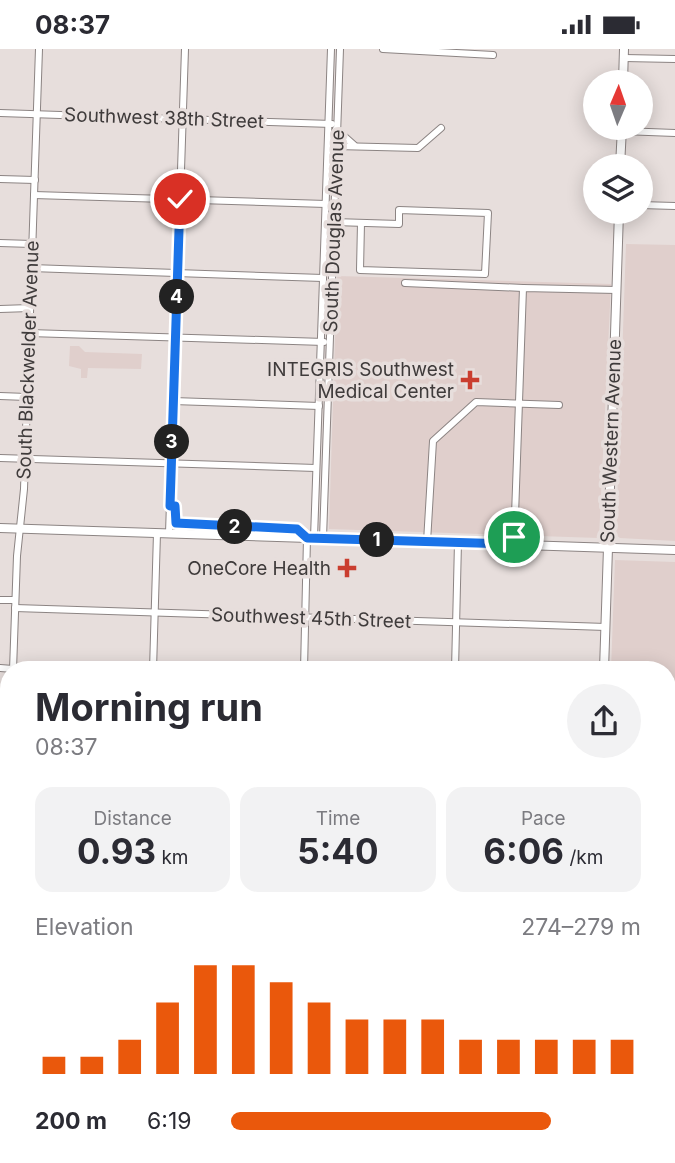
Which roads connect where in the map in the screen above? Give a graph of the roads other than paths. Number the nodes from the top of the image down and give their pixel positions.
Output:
1 (39, 49) edge
2 (186, 49) edge
3 (331, 49) edge
4 (340, 49) edge
5 (383, 49) edge
6 (455, 51) edge
7 (624, 53) edge
8 (493, 55) dead end
9 (675, 59) edge
10 (0, 113) edge
11 (37, 114) junction
12 (183, 119) junction
13 (329, 124) junction
14 (337, 127) junction
15 (441, 128) dead end
16 (653, 131) edge
17 (675, 133) edge
18 (337, 146) junction
19 (355, 146) junction
20 (0, 179) edge
21 (35, 180) junction
22 (34, 195) junction
23 (180, 199) junction
24 (326, 204) junction
25 (653, 205) edge
26 (675, 206) edge
27 (334, 222) junction
28 (361, 223) junction
29 (619, 224) edge
30 (0, 243) edge
31 (32, 244) junction
32 (32, 268) junction
33 (178, 273) junction
34 (323, 278) junction
35 (405, 283) dead end
36 (523, 288) junction
37 (617, 291) junction
38 (30, 308) junction
39 (0, 309) edge
40 (29, 333) junction
41 (175, 338) junction
42 (321, 342) junction
43 (330, 343) junction
44 (0, 396) edge
45 (27, 397) junction
46 (173, 401) junction
47 (519, 403) junction
48 (559, 405) dead end
49 (319, 406) junction
50 (0, 458) edge
51 (25, 459) junction
52 (171, 463) junction
53 (316, 468) junction
54 (172, 506) junction
55 (0, 528) edge
56 (20, 528) junction
57 (157, 533) junction
58 (169, 533) junction
59 (315, 538) junction
60 (427, 542) junction
61 (458, 543) junction
62 (514, 544) junction
63 (607, 548) junction
64 (675, 550) edge
65 (0, 600) edge
66 (15, 604) junction
67 (155, 614) junction
68 (305, 617) junction
69 (455, 622) junction
70 (606, 627) junction
71 (13, 661) edge
72 (153, 661) edge
73 (304, 661) edge
74 (455, 661) edge
75 (604, 661) edge
76 (0, 1076) edge
77 (0, 1100) edge

1 - 11 street, South Blackwelder Avenue
2 - 12 street
3 - 13 street, South Douglas Avenue
4 - 14 street, South Douglas Avenue
5 - 6 street
6 - 8 street
7 - 9 street
10 - 11 street, Southwest 38th Street
11 - 12 street, Southwest 38th Street
11 - 21 street, South Blackwelder Avenue
12 - 13 street, Southwest 38th Street
12 - 23 street
13 - 14 street, Southwest 38th Street
13 - 24 street, South Douglas Avenue
14 - 18 street, South Douglas Avenue
14 - 19 street
15 - 19 street
16 - 17 street
18 - 19 street
18 - 27 street, South Douglas Avenue
20 - 21 street
21 - 22 street, South Blackwelder Avenue
22 - 23 street
22 - 31 street, South Blackwelder Avenue
23 - 24 street
23 - 33 street
24 - 34 street, South Douglas Avenue
25 - 26 street
27 - 28 street
27 - 43 street, South Douglas Avenue
28 - 28 street
29 - 37 main road, South Western Avenue
30 - 31 street
31 - 32 street, South Blackwelder Avenue
32 - 33 street
32 - 38 street, South Blackwelder Avenue
33 - 34 street
33 - 41 street
34 - 42 street, South Douglas Avenue
35 - 36 street
36 - 37 street
36 - 47 street
37 - 63 main road, South Western Avenue
38 - 39 street
38 - 40 street, South Blackwelder Avenue
40 - 41 street
40 - 45 street, South Blackwelder Avenue
41 - 42 street
41 - 46 street
42 - 43 street
42 - 49 street, South Douglas Avenue
43 - 59 street, South Douglas Avenue
44 - 45 street
45 - 51 street, South Blackwelder Avenue
46 - 49 street
46 - 52 street
47 - 48 street
47 - 60 street
47 - 62 street
49 - 53 street, South Douglas Avenue
50 - 51 street
51 - 52 street
51 - 56 street, South Blackwelder Avenue
52 - 53 street
52 - 54 street
53 - 59 street, South Douglas Avenue
54 - 58 street
54 - 59 main road
55 - 56 main road
56 - 57 main road
56 - 66 street, South Blackwelder Avenue
57 - 58 main road
57 - 67 street
58 - 59 main road
59 - 60 main road
59 - 68 street, South Douglas Avenue
60 - 61 main road
61 - 62 main road
61 - 69 street
62 - 63 main road
63 - 64 main road
63 - 70 main road, South Western Avenue
65 - 66 street, Southwest 45th Street
66 - 67 street, Southwest 45th Street
66 - 71 street, South Blackwelder Avenue
67 - 68 street, Southwest 45th Street
67 - 72 street
68 - 69 street, Southwest 45th Street
68 - 73 street, South Douglas Avenue
69 - 70 street, Southwest 45th Street
69 - 74 street
70 - 75 main road, South Western Avenue
76 - 77 street

